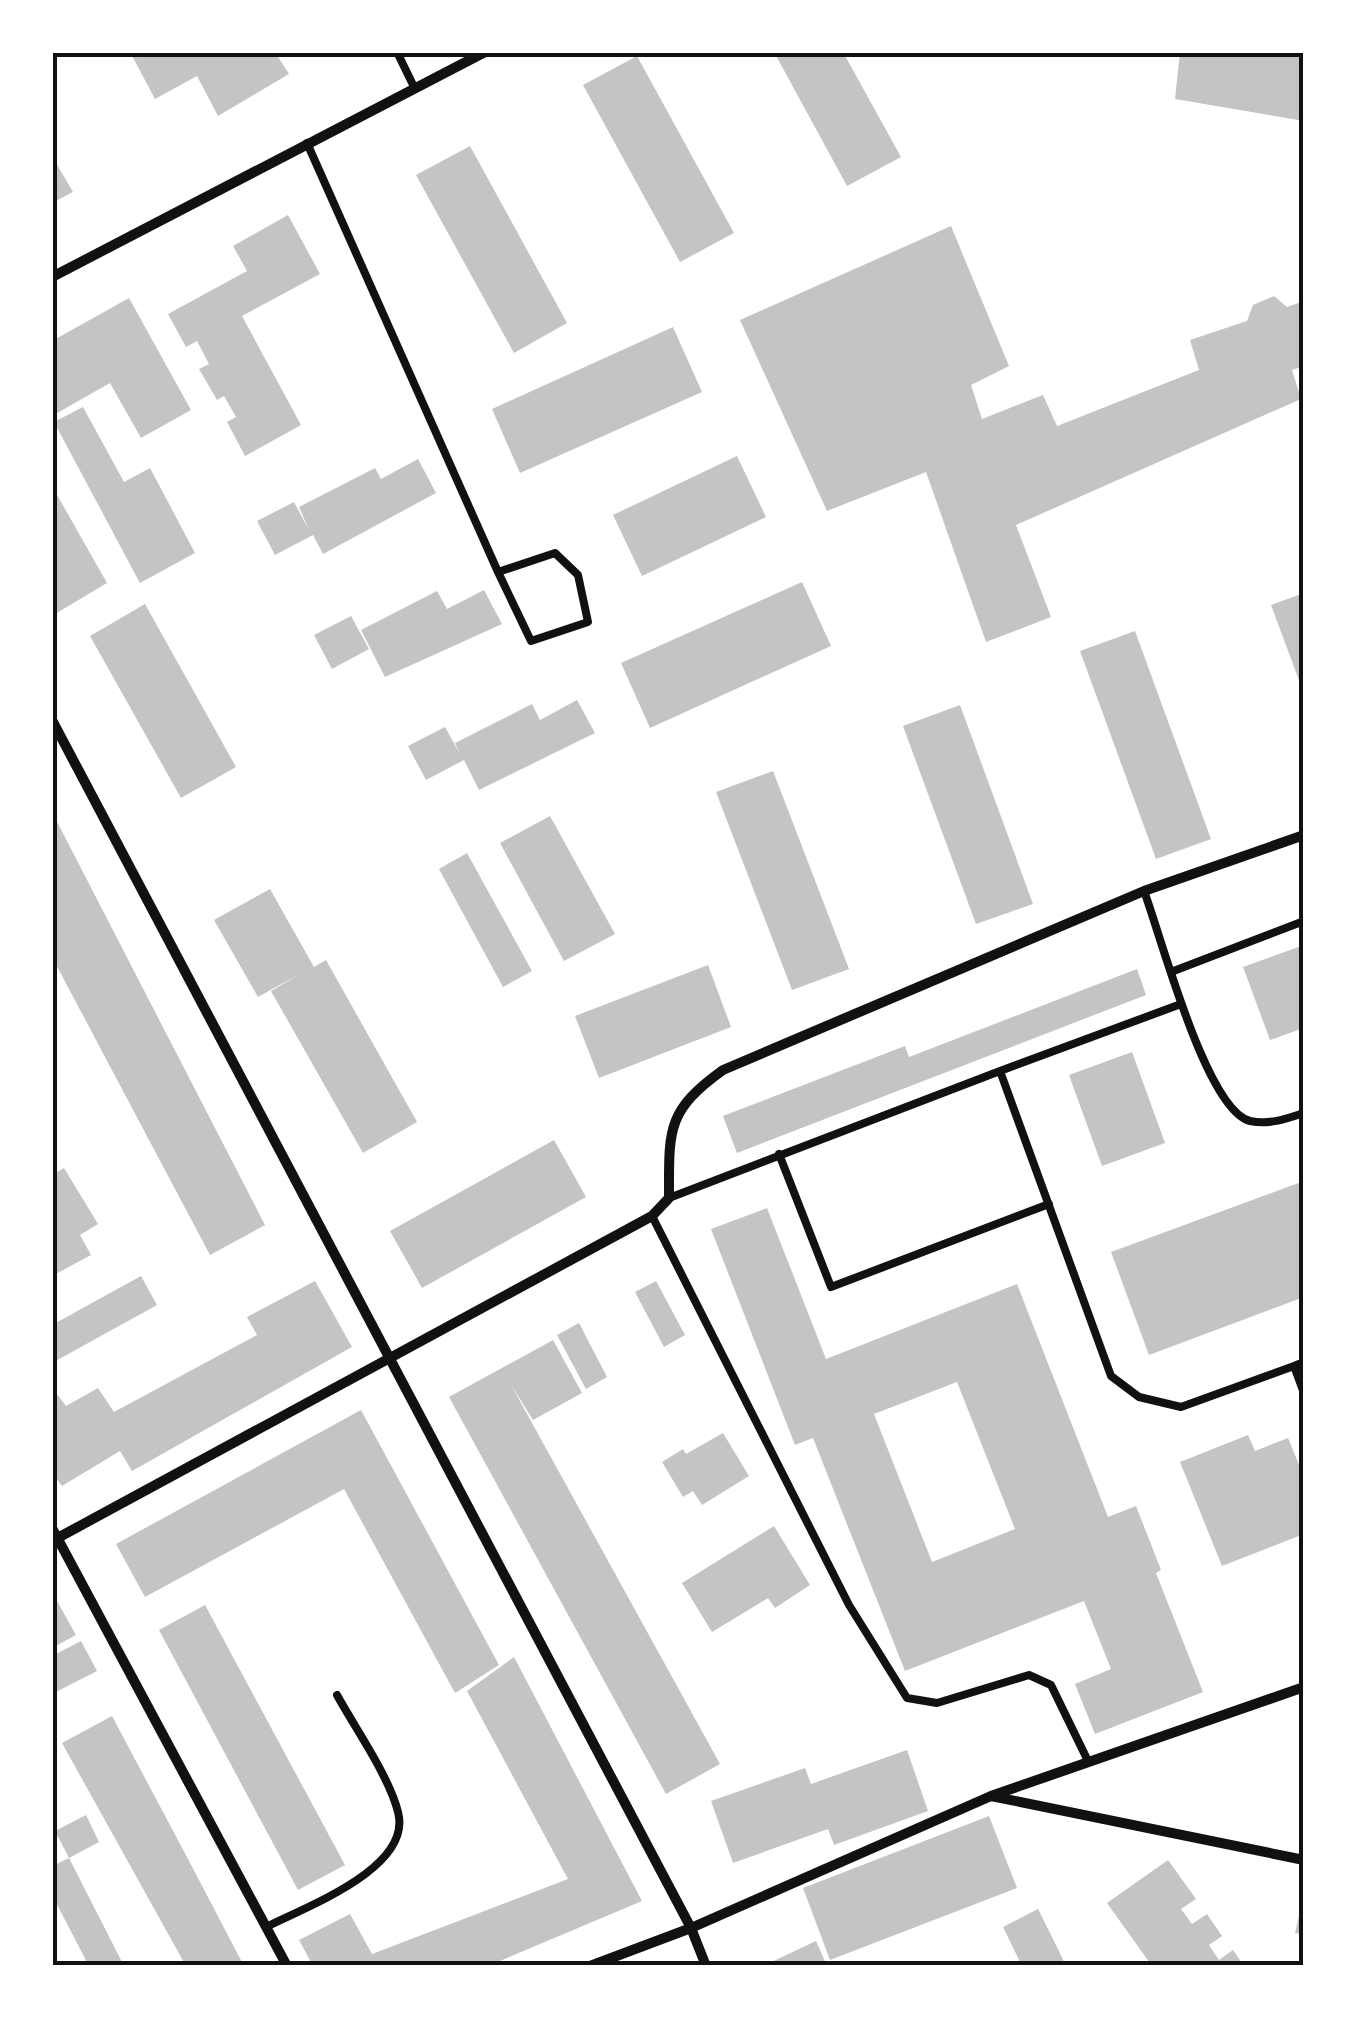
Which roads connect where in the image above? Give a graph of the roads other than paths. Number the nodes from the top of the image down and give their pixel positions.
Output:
1 (397, 52) edge
2 (485, 52) edge
3 (416, 89) junction
4 (307, 144) junction
5 (52, 277) edge
6 (498, 572) junction
7 (52, 720) edge
8 (1304, 835) edge
9 (1144, 891) junction
10 (1304, 921) edge
11 (1171, 972) junction
12 (1182, 1004) junction
13 (1000, 1071) junction
14 (1304, 1112) edge
15 (779, 1154) junction
16 (669, 1198) junction
17 (1049, 1204) junction
18 (652, 1216) junction
19 (390, 1358) junction
20 (1299, 1364) edge
21 (1304, 1393) edge
22 (54, 1536) edge
23 (1304, 1687) edge
24 (337, 1694) dead end
25 (1087, 1759) junction
26 (992, 1796) junction
27 (1304, 1860) edge
28 (266, 1927) junction
29 (692, 1928) junction
30 (287, 1966) edge
31 (590, 1966) edge
32 (706, 1966) edge

1 - 3 lane
2 - 3 street
3 - 4 street
4 - 5 street
4 - 6 lane
6 - 6 lane
7 - 19 street
8 - 9 street
9 - 11 lane
9 - 16 street
10 - 11 lane
11 - 12 lane
12 - 13 lane
12 - 14 lane
13 - 15 lane
13 - 17 lane
15 - 16 lane
15 - 17 lane
16 - 18 street
17 - 20 lane
18 - 19 street
18 - 25 lane
19 - 22 street
19 - 29 street
20 - 21 lane
22 - 28 street
23 - 25 street
24 - 28 lane
25 - 26 street
26 - 27 street
26 - 29 street
28 - 30 street
29 - 31 street
29 - 32 street

